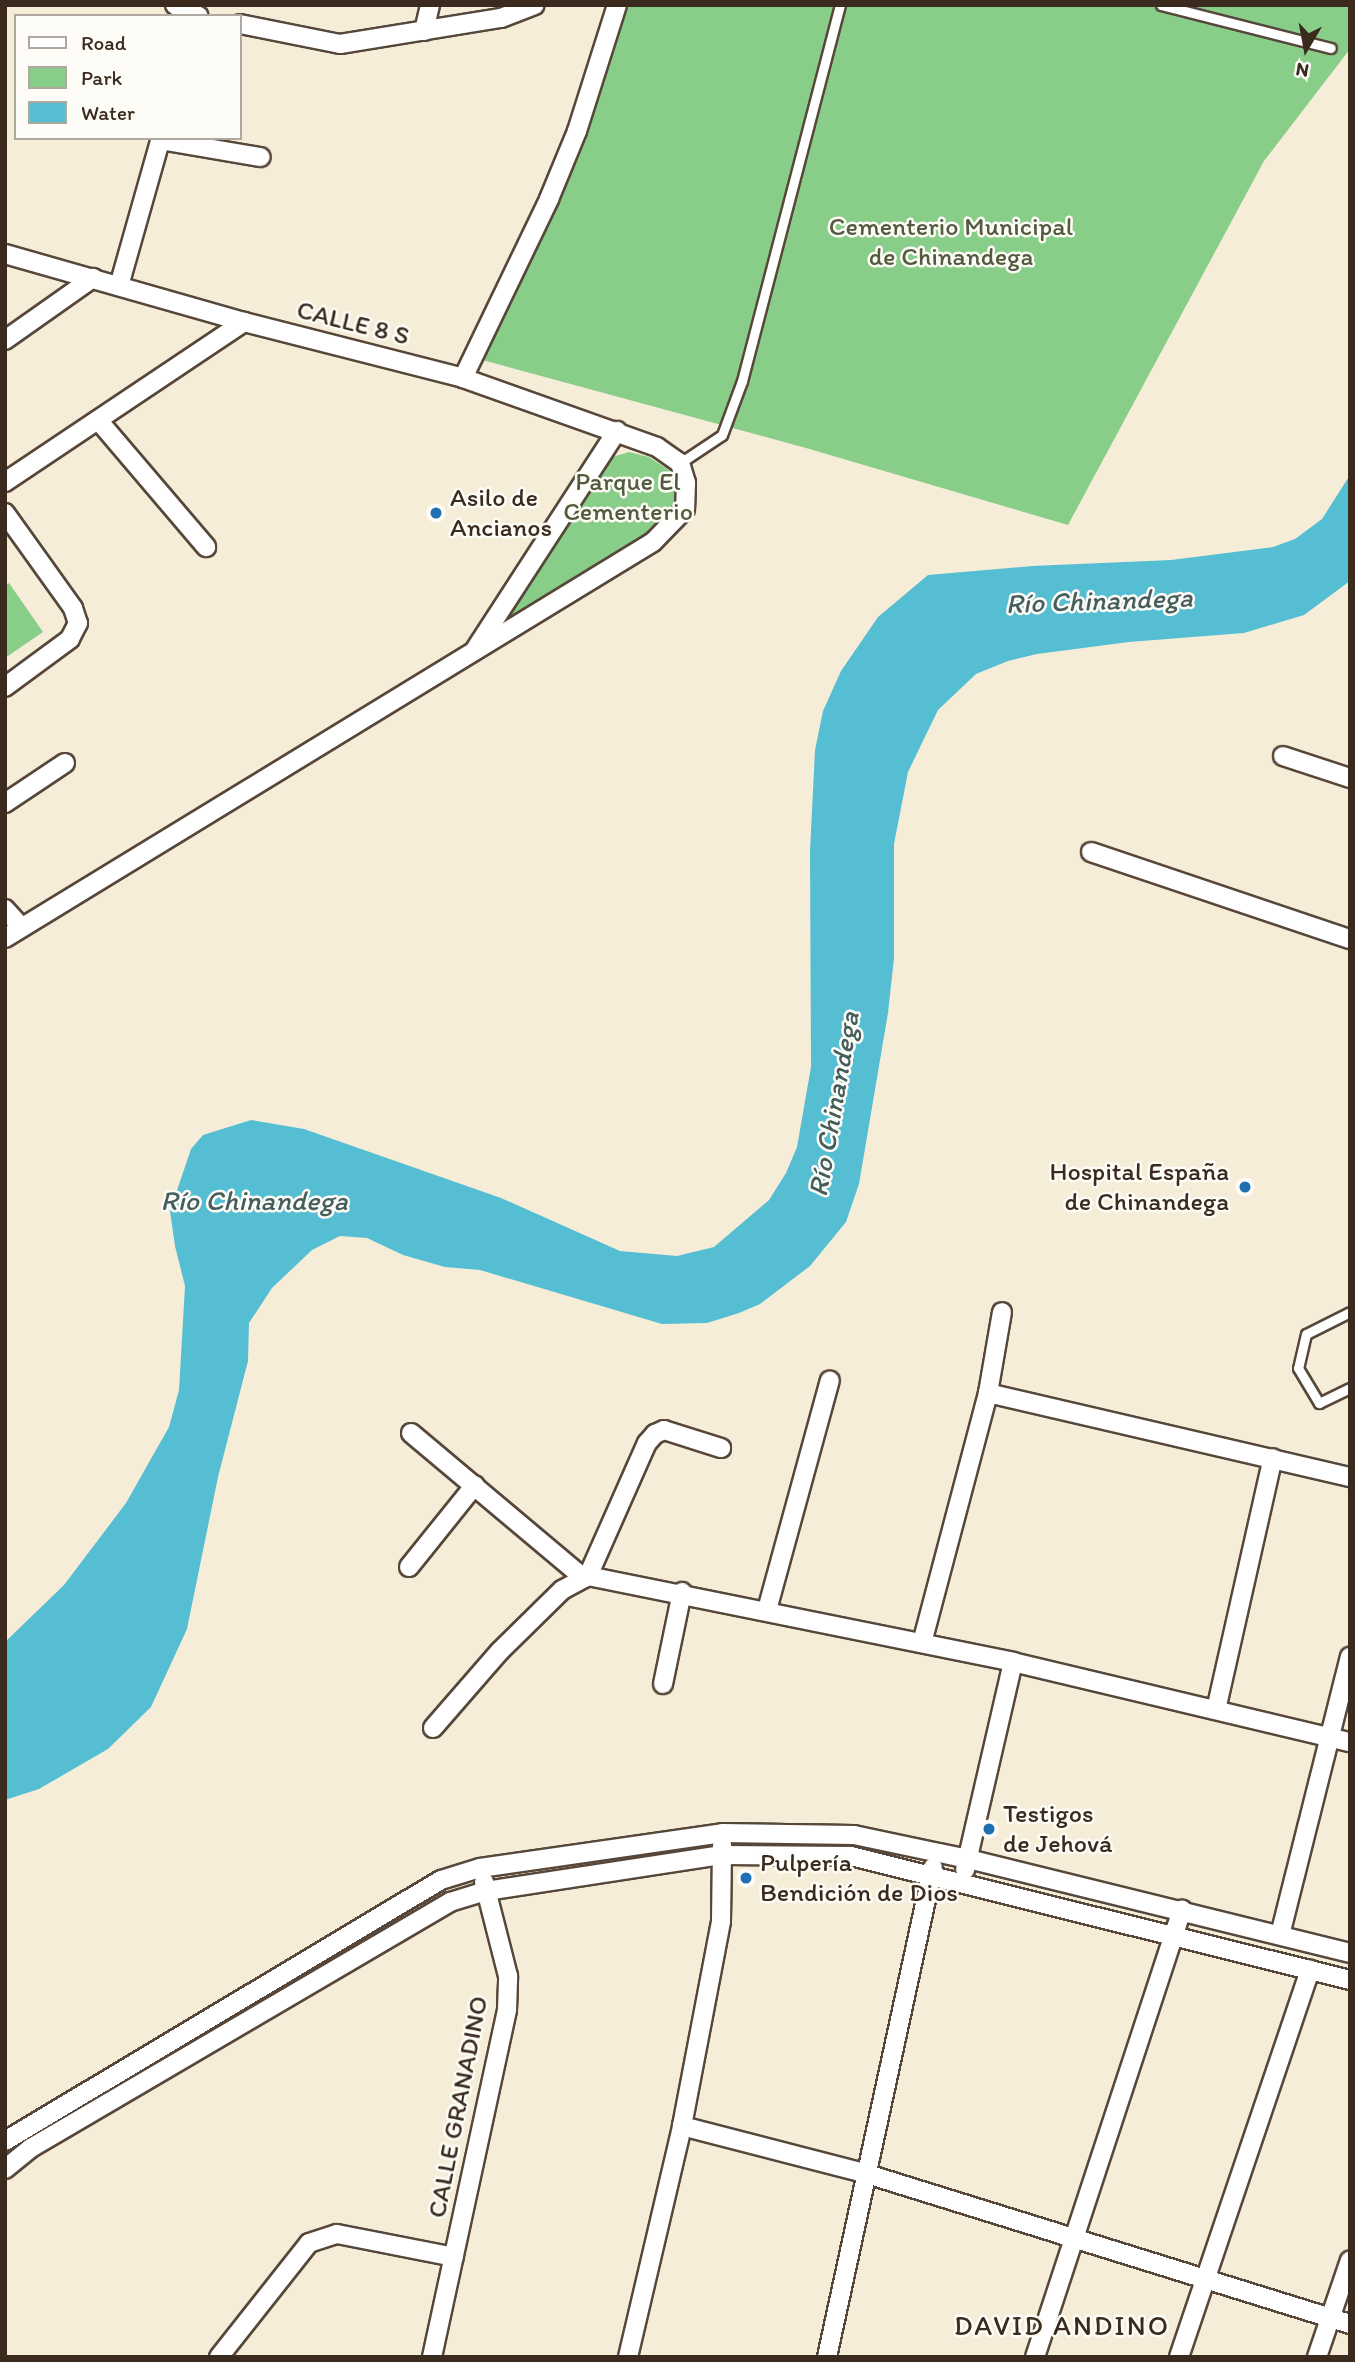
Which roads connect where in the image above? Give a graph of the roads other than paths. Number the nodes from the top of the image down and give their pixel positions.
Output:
1 (175, 5) edge
2 (430, 5) edge
3 (535, 5) edge
4 (617, 5) edge
5 (840, 5) edge
6 (1161, 5) edge
7 (195, 14) edge
8 (242, 24) edge
9 (424, 31) junction
10 (1331, 48) dead end
11 (161, 140) edge
12 (167, 140) edge
13 (261, 157) dead end
14 (5, 254) edge
15 (93, 278) junction
16 (119, 286) junction
17 (244, 322) junction
18 (5, 340) edge
19 (463, 378) junction
20 (98, 419) junction
21 (617, 431) junction
22 (680, 463) junction
23 (5, 482) edge
24 (5, 513) edge
25 (206, 547) dead end
26 (472, 653) junction
27 (5, 687) edge
28 (1283, 756) dead end
29 (65, 763) dead end
30 (1350, 778) edge
31 (5, 803) edge
32 (1091, 852) dead end
33 (5, 909) edge
34 (22, 928) junction
35 (5, 938) edge
36 (1350, 939) edge
37 (1002, 1312) dead end
38 (1350, 1312) edge
39 (830, 1380) dead end
40 (1350, 1388) edge
41 (988, 1393) junction
42 (411, 1433) dead end
43 (721, 1448) dead end
44 (1273, 1458) junction
45 (1350, 1477) edge
46 (475, 1485) junction
47 (409, 1567) dead end
48 (586, 1577) junction
49 (682, 1592) junction
50 (767, 1610) junction
51 (922, 1643) junction
52 (1350, 1657) edge
53 (1013, 1662) junction
54 (663, 1684) dead end
55 (1216, 1710) junction
56 (433, 1728) dead end
57 (1330, 1737) junction
58 (1350, 1742) edge
59 (722, 1833) junction
60 (936, 1853) junction
61 (722, 1855) junction
62 (968, 1859) junction
63 (480, 1868) junction
64 (931, 1876) junction
65 (961, 1883) junction
66 (486, 1891) junction
67 (1182, 1910) junction
68 (1280, 1935) junction
69 (1174, 1937) junction
70 (1350, 1953) edge
71 (1310, 1970) junction
72 (1350, 1980) edge
73 (682, 2126) junction
74 (5, 2141) edge
75 (5, 2169) edge
76 (867, 2174) junction
77 (1074, 2237) junction
78 (454, 2257) junction
79 (1350, 2260) edge
80 (1205, 2278) junction
81 (1330, 2318) junction
82 (1350, 2324) edge
83 (219, 2357) edge
84 (432, 2357) edge
85 (628, 2357) edge
86 (827, 2357) edge
87 (1035, 2357) edge
88 (1179, 2357) edge
89 (1317, 2357) edge

1 - 7 street
2 - 9 street
3 - 9 street
4 - 19 street
5 - 22 lane
6 - 10 lane
8 - 9 street
11 - 16 street
12 - 13 street
14 - 15 street, CALLE 8 S
15 - 16 street, CALLE 8 S
15 - 18 street
16 - 17 street, CALLE 8 S
17 - 19 street, CALLE 8 S
17 - 20 street
19 - 21 street, CALLE 8 S
20 - 23 street
20 - 25 street
21 - 22 street, CALLE 8 S
21 - 26 street
22 - 26 street
24 - 27 street
26 - 34 street
28 - 30 street
29 - 31 street
32 - 36 street
33 - 34 street
34 - 35 street
37 - 41 street
38 - 40 lane
39 - 50 street
41 - 44 street
41 - 51 street
42 - 46 street
43 - 48 street
44 - 45 street
44 - 55 street
46 - 47 street
46 - 48 street
48 - 49 street
48 - 56 street
49 - 50 street
49 - 54 street
50 - 51 street
51 - 53 street
52 - 57 street
53 - 55 street
53 - 62 street
55 - 57 street
57 - 58 street
57 - 68 street
59 - 60 street
59 - 61 street
59 - 63 street
60 - 62 street
60 - 64 street
61 - 64 street
61 - 66 street
61 - 73 street
62 - 65 street
62 - 67 street
63 - 66 street, CALLE GRANADINO
63 - 74 street
64 - 65 street
64 - 76 street
65 - 69 street
66 - 75 street
66 - 78 street, CALLE GRANADINO
67 - 68 street
67 - 69 street
68 - 70 street
69 - 71 street
69 - 77 street
71 - 72 street
71 - 80 street
73 - 76 street
73 - 85 street
76 - 77 street
76 - 86 street
77 - 80 street
77 - 87 street
78 - 83 street
78 - 84 street, CALLE GRANADINO
79 - 81 street
80 - 81 street
80 - 88 street
81 - 82 street
81 - 89 street

